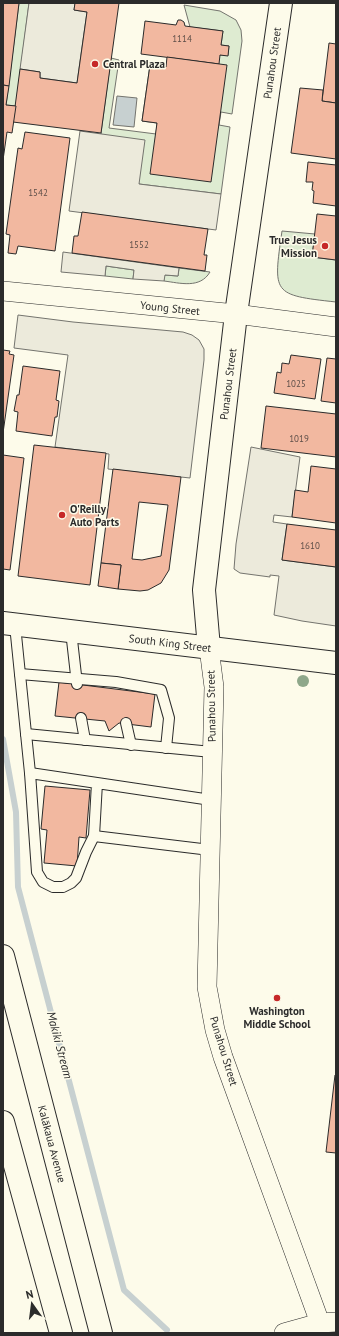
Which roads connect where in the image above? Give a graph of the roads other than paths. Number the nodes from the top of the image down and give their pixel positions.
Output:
1 (280, 3) edge
2 (3, 291) edge
3 (236, 314) junction
4 (336, 327) edge
5 (7, 626) edge
6 (71, 631) junction
7 (209, 648) junction
8 (336, 663) edge
9 (20, 674) junction
10 (76, 681) junction
11 (81, 718) dead end
12 (126, 723) dead end
13 (26, 734) junction
14 (85, 740) junction
15 (131, 745) junction
16 (166, 748) junction
17 (212, 752) junction
18 (30, 773) junction
19 (97, 783) junction
20 (211, 800) junction
21 (94, 836) junction
22 (210, 850) junction
23 (3, 956) edge
24 (3, 1122) edge
25 (328, 1322) edge
26 (61, 1333) edge
27 (101, 1333) edge
28 (284, 1333) edge

1 - 3 main road, Punahou Street
2 - 3 street, Young Street
3 - 4 street, Young Street
3 - 7 main road, Punahou Street
5 - 6 main road, South King Street
5 - 9 lane
6 - 7 main road, South King Street
6 - 10 lane
7 - 8 main road, South King Street
7 - 17 street, Punahou Street
9 - 10 lane
9 - 13 lane
10 - 16 lane
11 - 14 lane
12 - 15 lane
13 - 14 lane
13 - 18 lane
14 - 15 lane
15 - 16 lane
16 - 17 lane
17 - 20 street, Punahou Street
18 - 19 lane
18 - 21 lane
19 - 20 lane
19 - 21 lane
20 - 22 street, Punahou Street
21 - 22 lane
22 - 25 street, Punahou Street
23 - 27 main road, Kalākaua Avenue
24 - 26 main road
25 - 28 street

